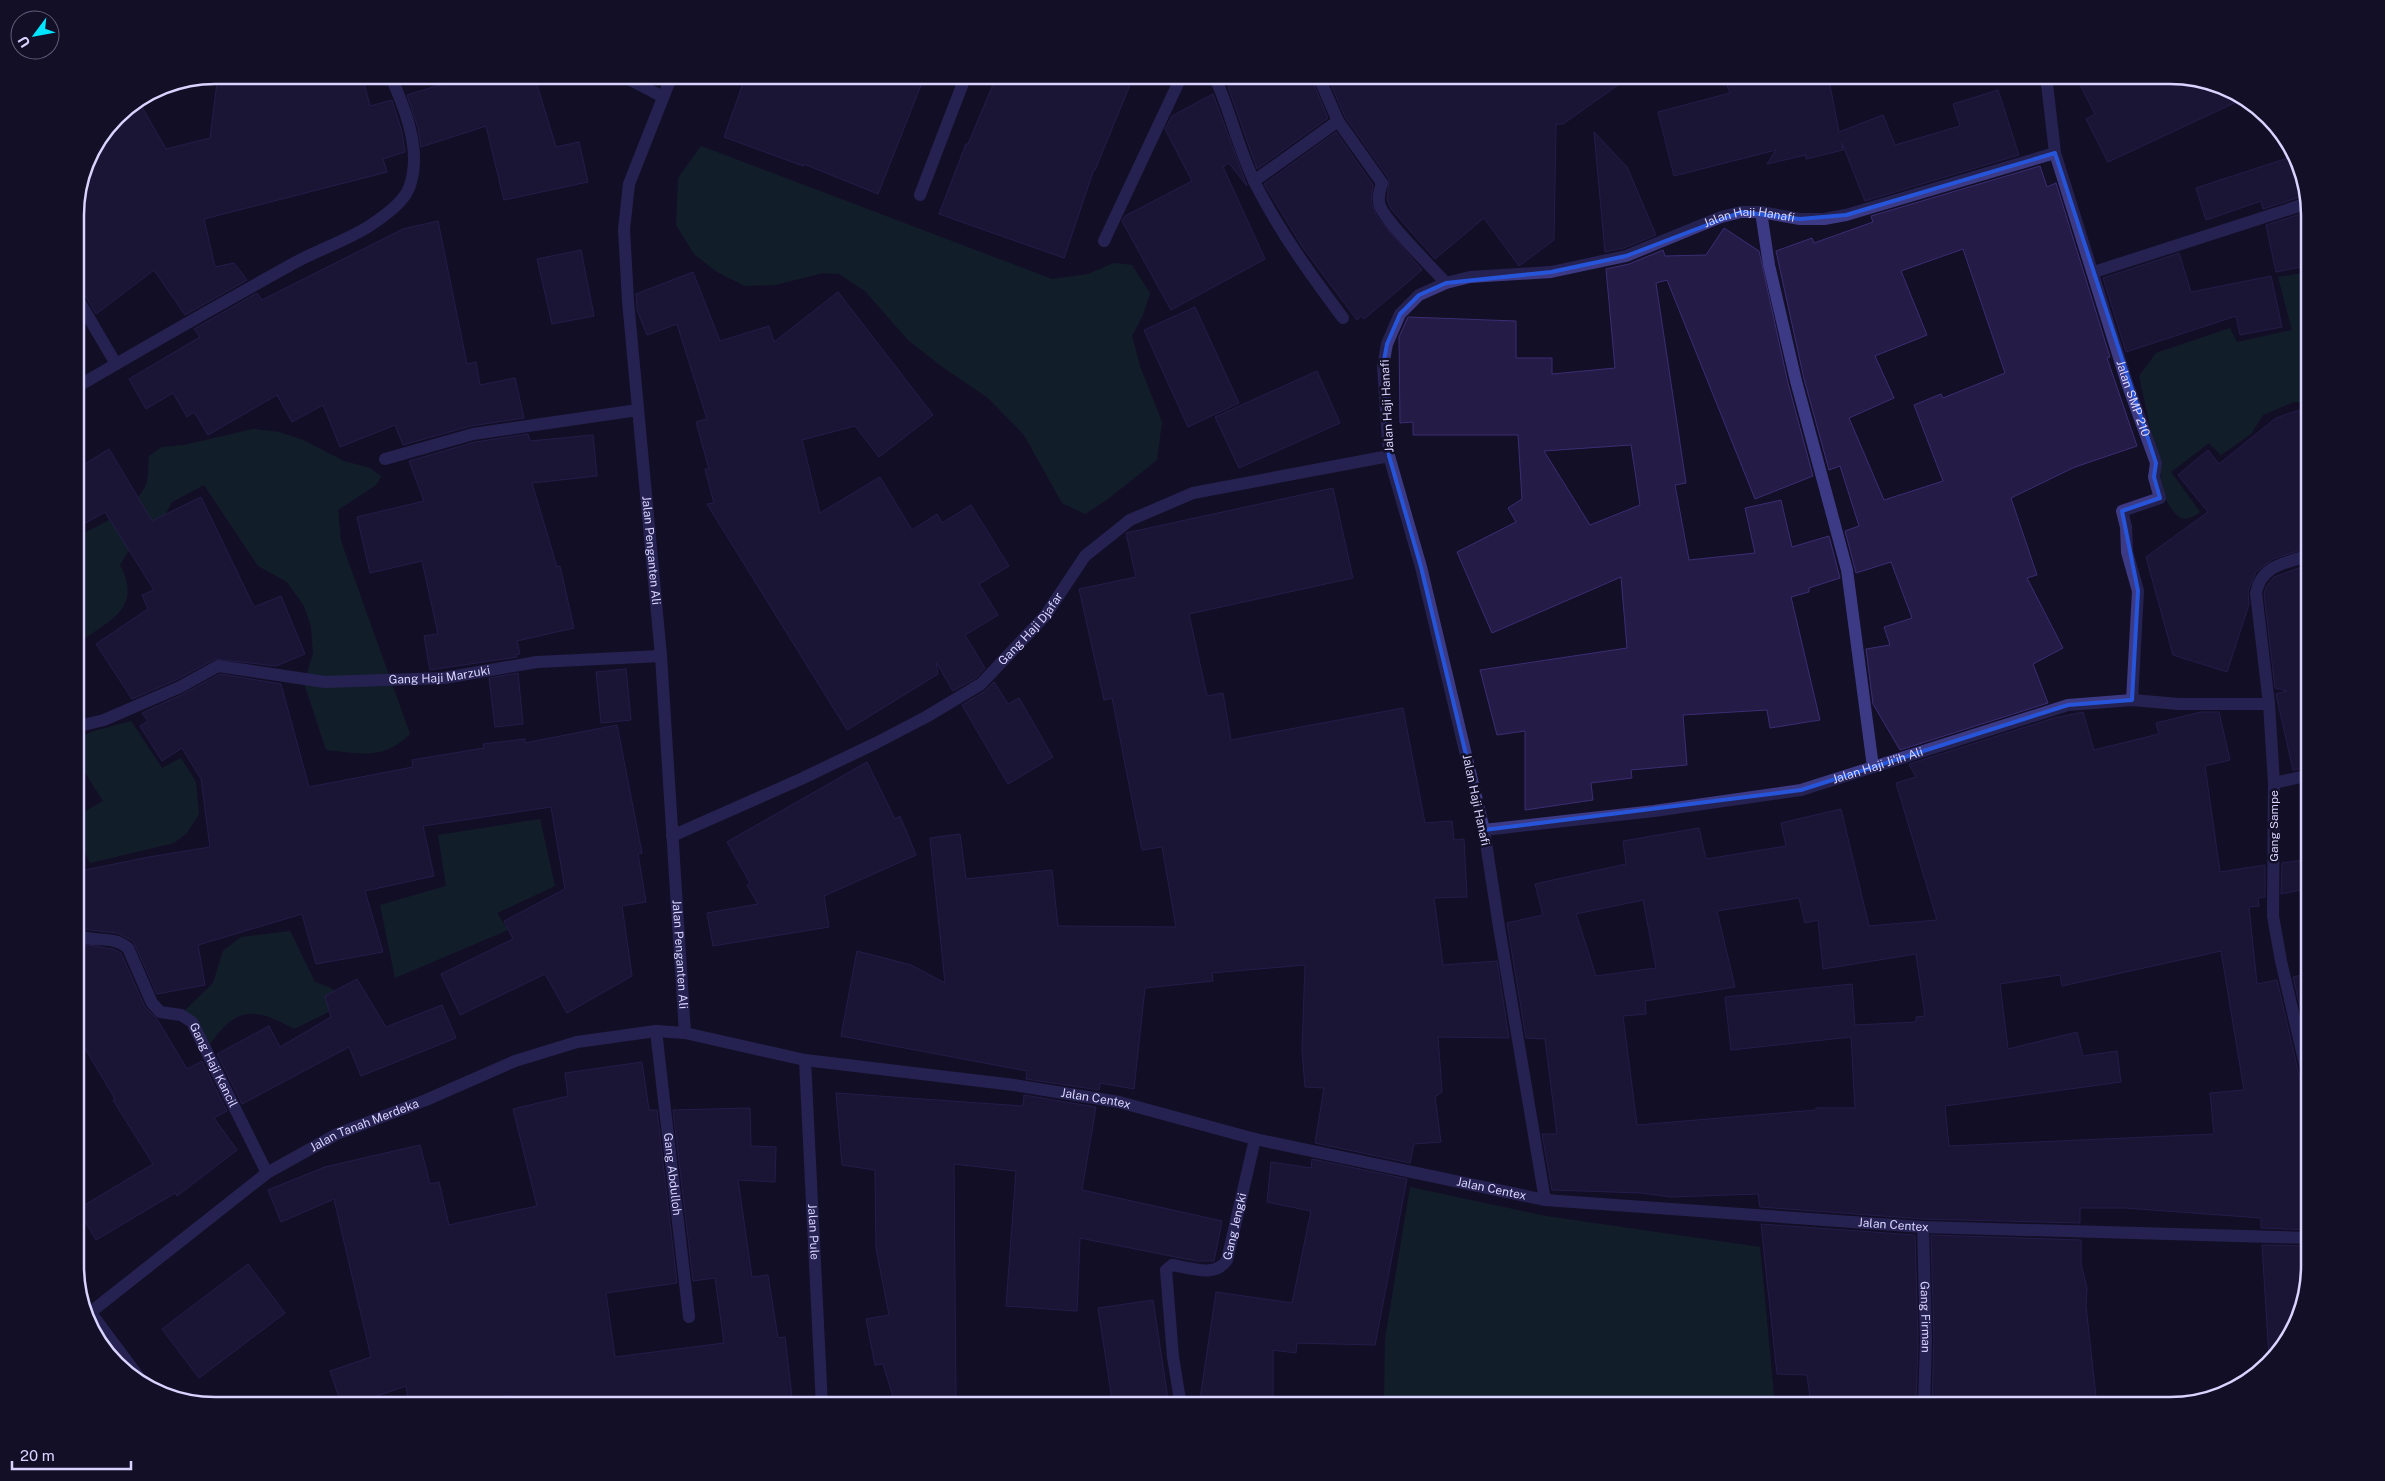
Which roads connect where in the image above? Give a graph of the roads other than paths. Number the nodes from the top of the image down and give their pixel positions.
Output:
1 (394, 84) edge
2 (638, 84) edge
3 (668, 84) edge
4 (963, 84) edge
5 (1178, 84) edge
6 (1217, 84) edge
7 (1322, 84) edge
8 (2047, 84) edge
9 (662, 97) junction
10 (1338, 121) junction
11 (2055, 153) junction
12 (1254, 181) junction
13 (920, 195) dead end
14 (2301, 205) edge
15 (1761, 212) junction
16 (1104, 241) dead end
17 (2094, 272) junction
18 (1446, 283) junction
19 (84, 309) edge
20 (1343, 318) dead end
21 (116, 364) junction
22 (84, 383) edge
23 (638, 410) junction
24 (1389, 456) junction
25 (384, 459) dead end
26 (2301, 558) edge
27 (661, 656) junction
28 (2132, 700) junction
29 (2269, 704) junction
30 (84, 725) edge
31 (1874, 767) junction
32 (2301, 777) edge
33 (2274, 783) junction
34 (1484, 830) junction
35 (672, 836) junction
36 (84, 939) edge
37 (656, 1030) junction
38 (685, 1033) junction
39 (2301, 1047) edge
40 (805, 1060) junction
41 (1255, 1139) junction
42 (267, 1173) junction
43 (1546, 1200) junction
44 (1923, 1227) junction
45 (2301, 1238) edge
46 (92, 1311) edge
47 (689, 1317) dead end
48 (98, 1326) edge
49 (129, 1365) edge
50 (822, 1397) edge
51 (1180, 1397) edge
52 (1924, 1397) edge

1 - 21 street
2 - 9 street
3 - 9 street, Jalan Penganten Ali
4 - 13 street
5 - 16 street
6 - 12 street
7 - 10 street
8 - 11 street, Jalan SMP 210
9 - 23 street, Jalan Penganten Ali
10 - 12 street
10 - 18 street
11 - 15 street, Jalan Haji Hanafi
11 - 17 street, Jalan SMP 210
12 - 20 street
14 - 17 street
15 - 18 street, Jalan Haji Hanafi
15 - 31 street
17 - 28 street, Jalan SMP 210
18 - 24 street, Jalan Haji Hanafi
19 - 21 street
21 - 22 street
23 - 25 street
23 - 27 street, Jalan Penganten Ali
24 - 34 street, Jalan Haji Hanafi
24 - 35 street, Gang Haji Djafar
26 - 29 street, Gang Sampe
27 - 30 street, Gang Haji Marzuki
27 - 35 street, Jalan Penganten Ali
28 - 29 street, Jalan Haji Ji'ih Ali
28 - 31 street, Jalan Haji Ji'ih Ali
29 - 33 street, Gang Sampe
31 - 34 street, Jalan Haji Ji'ih Ali
32 - 33 street
33 - 39 street, Gang Sampe
34 - 43 street, Jalan Haji Hanafi
35 - 38 street, Jalan Penganten Ali
36 - 42 street, Gang Haji Kancil
37 - 38 street, Jalan Tanah Merdeka
37 - 42 street, Jalan Tanah Merdeka
37 - 47 street, Gang Abdulloh
38 - 40 street, Jalan Centex
40 - 41 street, Jalan Centex
40 - 50 street, Jalan Pule
41 - 43 street, Jalan Centex
41 - 51 street, Gang Jengki
42 - 46 street, Jalan Tanah Merdeka
43 - 44 street, Jalan Centex
44 - 45 street, Jalan Centex
44 - 52 street, Gang Firman
48 - 49 street

